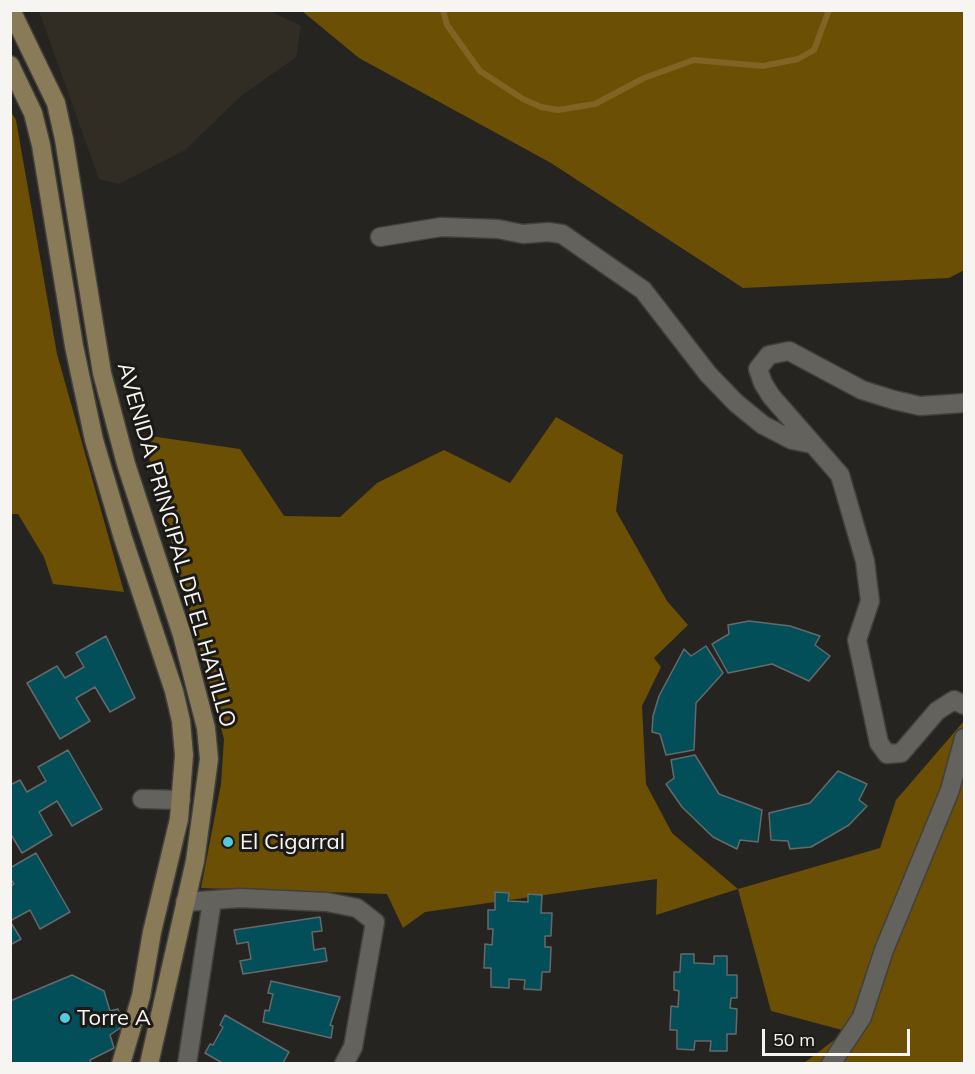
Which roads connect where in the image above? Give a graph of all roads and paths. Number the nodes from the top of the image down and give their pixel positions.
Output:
1 (11, 10) edge
2 (10, 65) edge
3 (380, 237) dead end
4 (964, 403) edge
5 (812, 444) junction
6 (964, 705) edge
7 (964, 738) edge
8 (142, 799) dead end
9 (181, 800) junction
10 (212, 901) junction
11 (185, 902) junction
12 (121, 1064) edge
13 (149, 1064) edge
14 (187, 1064) edge
15 (344, 1064) edge
16 (831, 1064) edge

1 - 11 main road, AVENIDA PRINCIPAL DE EL HATILLO
2 - 9 main road, AVENIDA PRINCIPAL DE EL HATILLO
3 - 5 street
4 - 5 street
5 - 6 street
7 - 16 street
8 - 9 street
9 - 12 main road, AVENIDA PRINCIPAL DE EL HATILLO
10 - 11 street
10 - 14 street
10 - 15 street
11 - 13 main road, AVENIDA PRINCIPAL DE EL HATILLO

